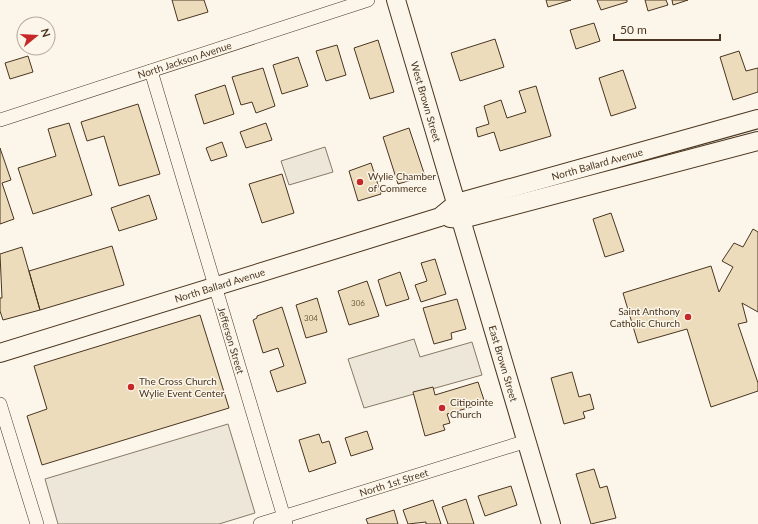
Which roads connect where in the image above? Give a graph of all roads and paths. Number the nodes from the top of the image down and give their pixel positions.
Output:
1 (368, 0) edge
2 (396, 0) edge
3 (151, 71) junction
4 (758, 119) edge
5 (0, 120) edge
6 (758, 142) edge
7 (460, 211) junction
8 (216, 286) junction
9 (0, 353) edge
10 (0, 404) edge
11 (527, 441) junction
12 (285, 520) edge
13 (37, 524) edge
14 (260, 524) edge
15 (551, 524) edge

1 - 3 street, North Jackson Avenue
2 - 7 main road, West Brown Street
3 - 5 street, North Jackson Avenue
3 - 8 street, Jefferson Street
4 - 7 main road, North Ballard Avenue
6 - 7 main road, North Ballard Avenue
7 - 8 main road, North Ballard Avenue
7 - 11 main road, East Brown Street
8 - 9 main road, North Ballard Avenue
8 - 12 street, Jefferson Street
10 - 13 street
11 - 12 street, North 1st Street
11 - 15 main road, East Brown Street
12 - 14 street, North 1st Street

